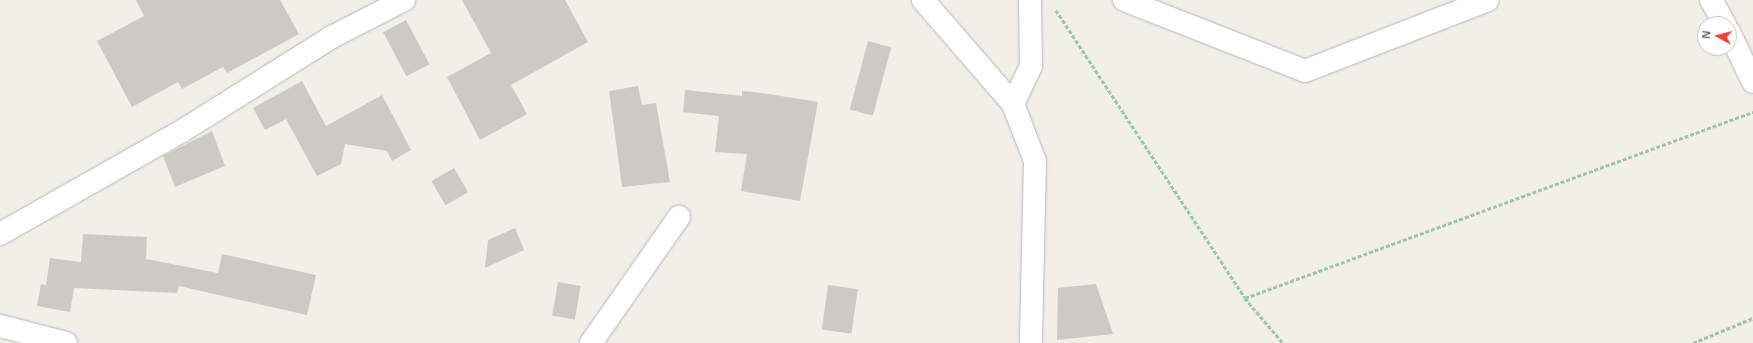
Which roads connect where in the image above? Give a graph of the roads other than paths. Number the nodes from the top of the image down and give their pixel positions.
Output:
1 (404, 0) edge
2 (924, 0) edge
3 (1030, 0) edge
4 (1124, 0) edge
5 (1488, 0) edge
6 (1711, 0) edge
7 (1720, 16) edge
8 (1737, 49) edge
9 (1753, 82) edge
10 (1013, 104) junction
11 (679, 217) dead end
12 (0, 234) edge
13 (0, 326) edge
14 (66, 343) edge
15 (591, 343) edge
16 (1031, 343) edge

1 - 12 street
2 - 10 street
3 - 10 street
4 - 5 street
6 - 7 street
8 - 9 street
10 - 16 street
11 - 15 street
13 - 14 street

